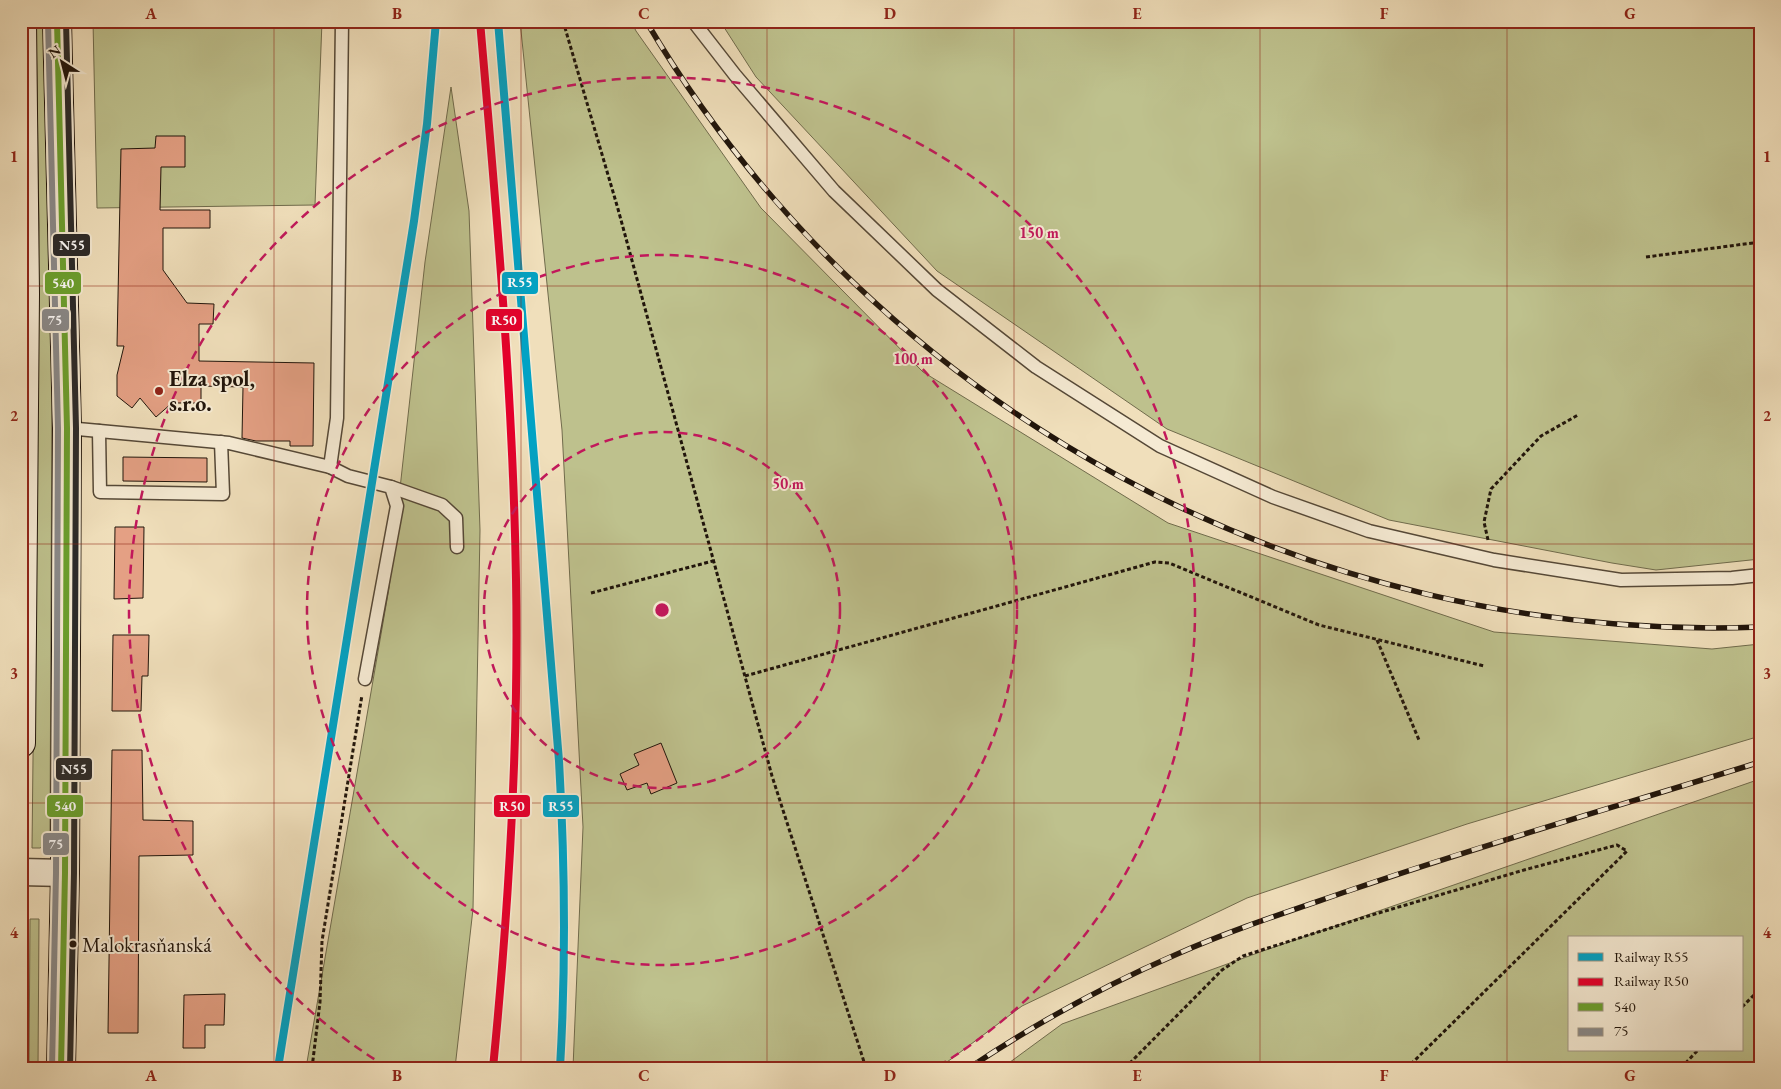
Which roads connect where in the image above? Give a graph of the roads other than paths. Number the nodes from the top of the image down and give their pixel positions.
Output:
1 (22, 21) edge
2 (57, 21) edge
3 (342, 21) edge
4 (694, 21) edge
5 (67, 428) junction
6 (99, 431) junction
7 (221, 442) junction
8 (330, 466) junction
9 (391, 487) junction
10 (457, 547) dead end
11 (1760, 575) edge
12 (365, 679) road end
13 (21, 743) edge
14 (21, 872) edge
15 (65, 873) junction
16 (61, 1068) edge

1 - 13 main road
2 - 5 main road
3 - 8 lane
4 - 11 lane
5 - 6 lane
5 - 15 main road
6 - 7 lane
6 - 7 lane
7 - 8 lane
8 - 9 lane
9 - 10 lane
9 - 12 lane
14 - 15 street
15 - 16 main road

